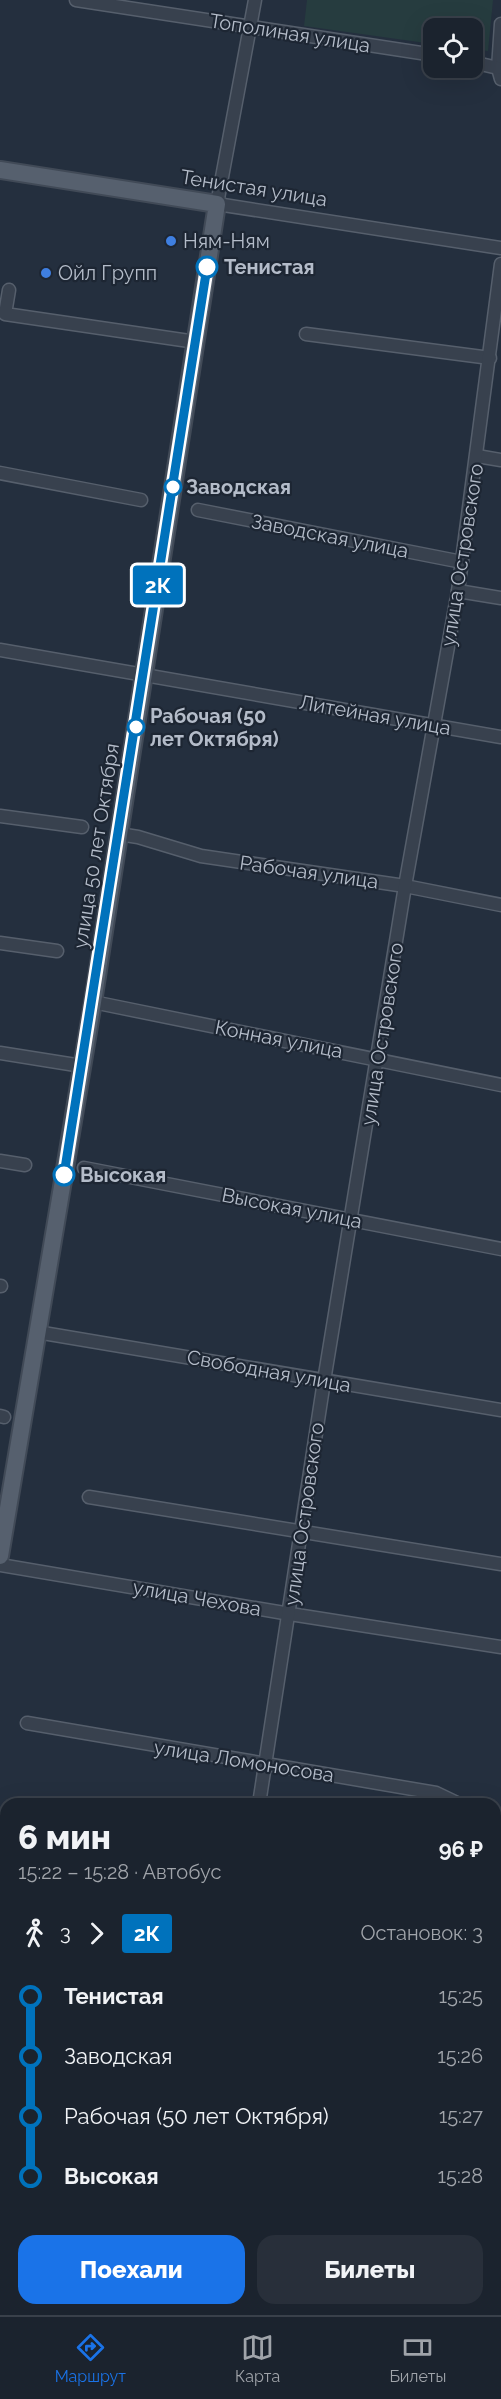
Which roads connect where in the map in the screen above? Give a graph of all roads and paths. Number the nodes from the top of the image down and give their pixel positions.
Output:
1 (76, 0) edge
2 (255, 0) edge
3 (501, 24) edge
4 (250, 27) junction
5 (423, 54) edge
6 (483, 66) edge
7 (500, 73) edge
8 (0, 170) edge
9 (217, 204) junction
10 (501, 248) edge
11 (501, 264) edge
12 (9, 290) dead end
13 (306, 334) dead end
14 (196, 342) junction
15 (493, 365) edge
16 (477, 456) junction
17 (501, 460) edge
18 (0, 472) edge
19 (141, 500) dead end
20 (198, 510) dead end
21 (462, 562) junction
22 (459, 591) junction
23 (501, 598) edge
24 (0, 650) edge
25 (144, 674) junction
26 (434, 726) junction
27 (501, 737) edge
28 (0, 816) edge
29 (82, 827) dead end
30 (119, 834) junction
31 (405, 886) junction
32 (501, 905) edge
33 (0, 943) edge
34 (57, 951) dead end
35 (93, 1002) junction
36 (0, 1053) edge
37 (378, 1059) junction
38 (82, 1066) junction
39 (501, 1085) edge
40 (0, 1161) edge
41 (25, 1165) dead end
42 (84, 1168) dead end
43 (352, 1220) junction
44 (501, 1249) edge
45 (37, 1332) junction
46 (324, 1381) junction
47 (501, 1410) edge
48 (89, 1497) dead end
49 (301, 1532) junction
50 (0, 1556) edge
51 (0, 1564) edge
52 (501, 1564) edge
53 (290, 1614) junction
54 (501, 1647) edge
55 (27, 1723) dead end
56 (265, 1764) junction
57 (260, 1798) edge
58 (446, 1798) edge

1 - 4 street, Тополиная улица
2 - 4 street, улица 50 лет Октября
3 - 7 street
4 - 5 street, Тополиная улица
4 - 9 street, улица 50 лет Октября
6 - 7 street
8 - 9 main road, Тенистая улица
9 - 10 street, Тенистая улица
9 - 14 main road, улица 50 лет Октября
11 - 15 street, улица Островского
12 - 14 street
13 - 15 street
14 - 25 main road, улица 50 лет Октября
15 - 16 street, улица Островского
16 - 17 street
16 - 21 street, улица Островского
18 - 19 street
20 - 21 street, Заводская улица
21 - 22 street, улица Островского
22 - 23 street
22 - 26 street, улица Островского
24 - 25 street, Литейная улица
25 - 26 street, Литейная улица
25 - 30 main road, улица 50 лет Октября
26 - 27 street, Литейная улица
26 - 31 street, улица Островского
28 - 29 street
30 - 31 street, Рабочая улица
30 - 35 main road, улица 50 лет Октября
31 - 32 street, Рабочая улица
31 - 37 street, улица Островского
33 - 34 street
35 - 37 street, Конная улица
35 - 38 main road, улица 50 лет Октября
36 - 38 street
37 - 39 street, Конная улица
37 - 43 street, улица Островского
38 - 45 main road, улица 50 лет Октября
40 - 41 street
42 - 43 street, Высокая улица
43 - 44 street, Высокая улица
43 - 46 street, улица Островского
45 - 46 street, Свободная улица
45 - 50 main road, улица 50 лет Октября
46 - 47 street, Свободная улица
46 - 49 street, улица Островского
48 - 49 street
49 - 52 street
49 - 53 street, улица Островского
51 - 53 street, улица Чехова
53 - 54 street, улица Чехова
53 - 56 street, улица Островского
55 - 56 street, улица Ломоносова
56 - 57 street, улица Островского
56 - 58 street, улица Ломоносова

